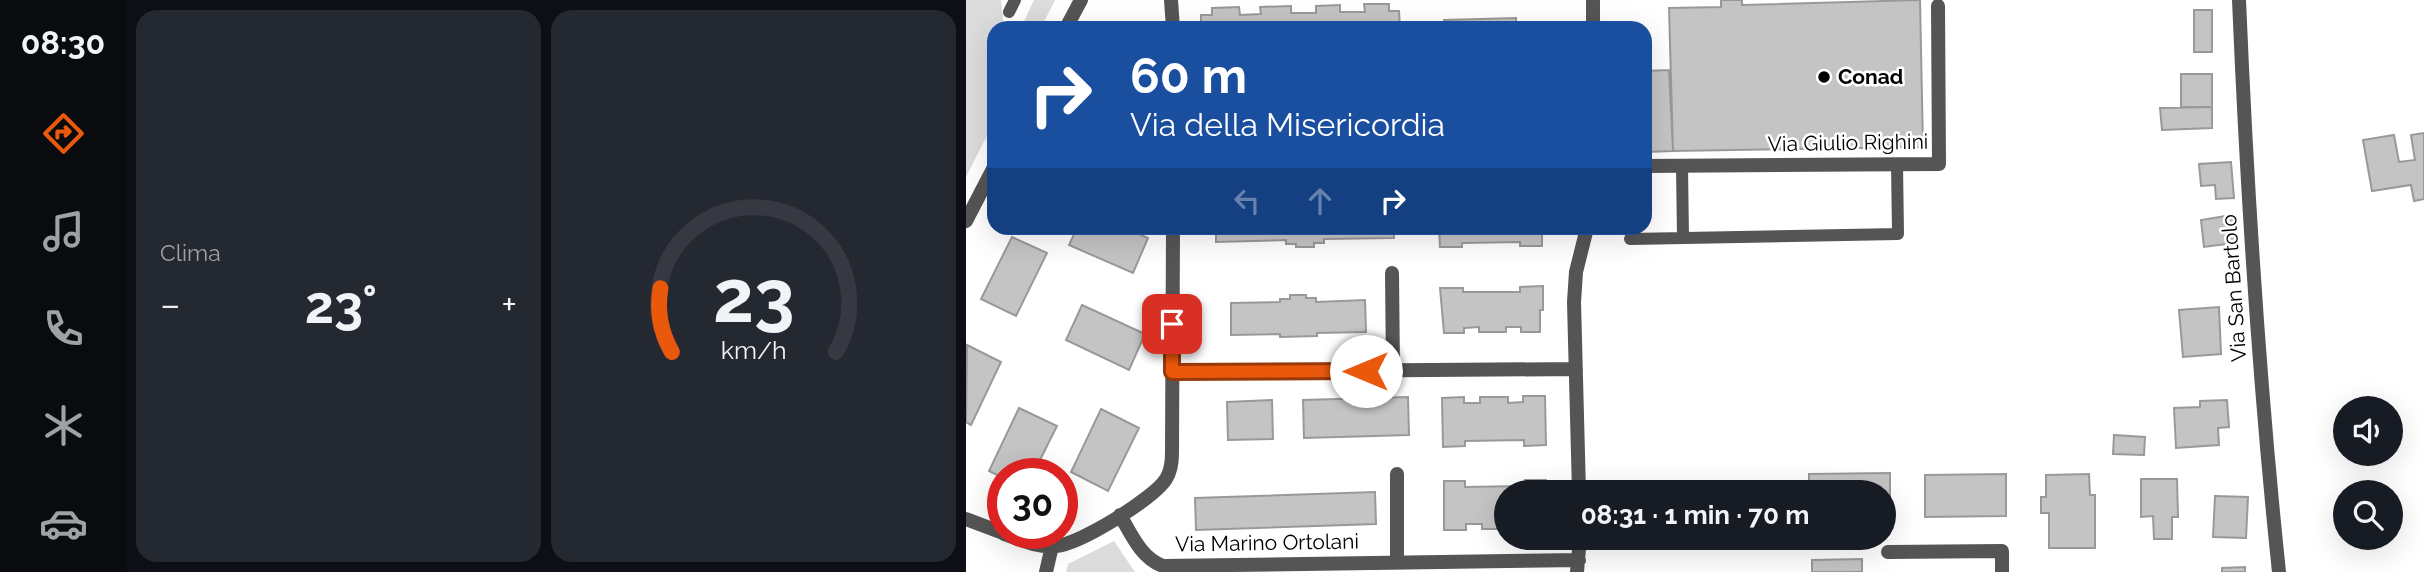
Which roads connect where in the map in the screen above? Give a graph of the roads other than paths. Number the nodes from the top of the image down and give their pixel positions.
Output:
1 (1015, 0) edge
2 (1081, 0) edge
3 (1171, 0) edge
4 (1593, 0) edge
5 (2239, 0) edge
6 (1938, 6) dead end
7 (1009, 12) dead end
8 (1070, 21) edge
9 (1172, 21) edge
10 (1593, 21) edge
11 (1897, 164) junction
12 (1652, 166) edge
13 (1682, 166) junction
14 (987, 180) edge
15 (966, 221) edge
16 (1172, 235) edge
17 (1585, 235) edge
18 (1683, 237) junction
19 (1630, 239) dead end
20 (1392, 273) dead end
21 (1576, 369) junction
22 (1393, 371) junction
23 (1172, 372) junction
24 (1397, 474) dead end
25 (1579, 480) edge
26 (1120, 515) junction
27 (966, 519) edge
28 (987, 528) edge
29 (1078, 540) edge
30 (1051, 549) edge
31 (1888, 552) dead end
32 (1397, 563) junction
33 (1578, 566) edge
34 (1046, 572) edge
35 (2003, 572) edge
36 (2279, 572) edge

1 - 7 lane
2 - 8 street
3 - 9 street
4 - 10 street
5 - 36 street, Via San Bartolo
6 - 11 street, Via Giulio Righini
11 - 13 street, Via Giulio Righini
11 - 18 lane
12 - 13 street, Via Giulio Righini
13 - 18 lane
14 - 15 street
16 - 23 street
17 - 21 street
18 - 19 lane
20 - 22 street
21 - 22 street
21 - 25 street
22 - 23 street
23 - 26 street
24 - 32 street
26 - 29 street
26 - 32 street, Via Marino Ortolani
27 - 28 street
30 - 34 street
31 - 35 street
32 - 33 street, Via Marino Ortolani

